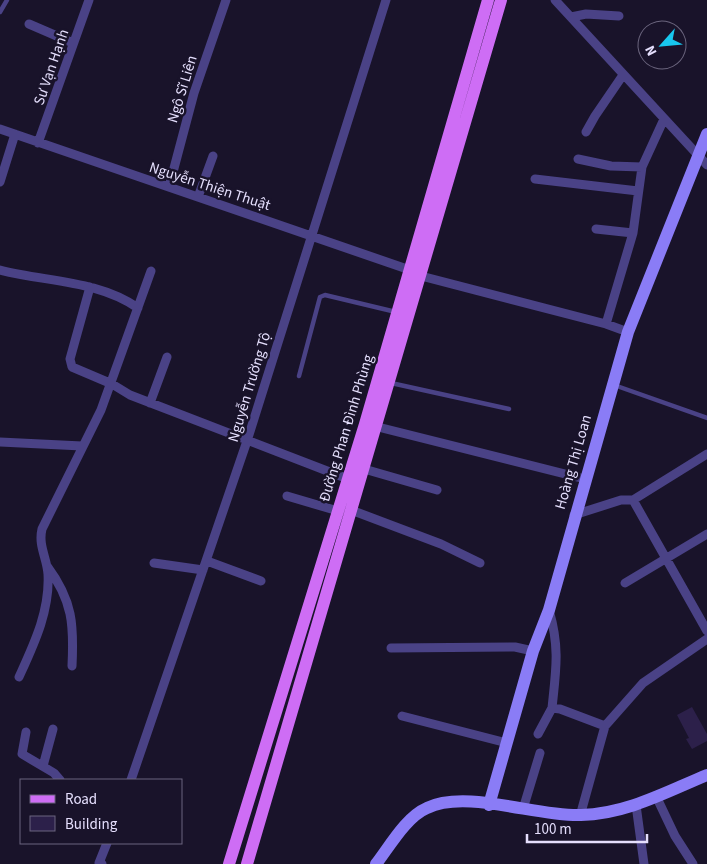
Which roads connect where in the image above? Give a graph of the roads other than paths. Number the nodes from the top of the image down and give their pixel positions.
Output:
1 (7, 0) edge
2 (89, 0) edge
3 (226, 0) edge
4 (386, 0) edge
5 (488, 0) edge
6 (501, 0) edge
7 (555, 0) edge
8 (0, 12) edge
9 (619, 16) dead end
10 (571, 17) junction
11 (29, 24) dead end
12 (73, 43) junction
13 (623, 75) junction
14 (664, 118) junction
15 (0, 129) edge
16 (586, 132) dead end
17 (15, 134) junction
18 (707, 134) edge
19 (38, 143) junction
20 (213, 156) dead end
21 (578, 159) dead end
22 (703, 161) edge
23 (642, 167) junction
24 (535, 178) dead end
25 (0, 182) edge
26 (169, 188) junction
27 (638, 191) junction
28 (198, 197) junction
29 (596, 229) dead end
30 (311, 234) junction
31 (633, 234) junction
32 (0, 270) edge
33 (151, 271) dead end
34 (416, 273) junction
35 (90, 287) junction
36 (138, 308) junction
37 (398, 312) junction
38 (606, 324) junction
39 (628, 332) junction
40 (167, 357) dead end
41 (299, 376) dead end
42 (383, 380) junction
43 (112, 384) junction
44 (613, 385) junction
45 (150, 403) junction
46 (509, 409) dead end
47 (707, 418) edge
48 (370, 426) junction
49 (247, 441) junction
50 (0, 442) edge
51 (82, 446) junction
52 (707, 454) edge
53 (364, 469) junction
54 (348, 479) junction
55 (585, 479) junction
56 (437, 490) dead end
57 (287, 496) dead end
58 (633, 500) junction
59 (345, 510) junction
60 (574, 515) junction
61 (707, 534) edge
62 (667, 558) junction
63 (206, 561) junction
64 (154, 562) dead end
65 (480, 563) dead end
66 (46, 564) junction
67 (203, 570) junction
68 (261, 581) dead end
69 (625, 583) dead end
70 (549, 610) junction
71 (707, 631) edge
72 (707, 639) edge
73 (391, 648) dead end
74 (533, 652) junction
75 (72, 666) dead end
76 (19, 677) dead end
77 (552, 708) junction
78 (402, 716) dead end
79 (604, 726) junction
80 (53, 729) dead end
81 (26, 732) dead end
82 (538, 734) dead end
83 (507, 743) junction
84 (540, 753) dead end
85 (43, 766) junction
86 (707, 775) edge
87 (59, 779) edge
88 (131, 779) edge
89 (656, 796) junction
90 (490, 805) junction
91 (636, 805) junction
92 (523, 809) junction
93 (580, 816) junction
94 (107, 844) edge
95 (99, 864) edge
96 (229, 864) edge
97 (247, 864) edge
98 (377, 864) edge
99 (644, 864) edge
100 (693, 864) edge

1 - 8 lane
2 - 12 street, Sư Vạn Hạnh
3 - 26 street, Ngô Sĩ Liên
4 - 30 street, Nguyễn Trường Tộ
5 - 34 main road, Đường Phan Đình Phùng
6 - 34 main road, Đường Phan Đình Phùng
7 - 10 street
9 - 10 street
10 - 13 street
11 - 12 street
12 - 19 street, Sư Vạn Hạnh
13 - 14 street
13 - 16 street
14 - 22 street
14 - 23 street
15 - 17 street, Nguyễn Thiện Thuật
17 - 19 street, Nguyễn Thiện Thuật
17 - 25 street
18 - 22 street, Hoàng Thị Loan
19 - 26 street, Nguyễn Thiện Thuật
20 - 28 street
21 - 23 street
22 - 39 street, Hoàng Thị Loan
23 - 27 street
24 - 27 street
26 - 28 street, Nguyễn Thiện Thuật
27 - 31 street
28 - 30 street, Nguyễn Thiện Thuật
29 - 31 street
30 - 34 street, Nguyễn Thiện Thuật
30 - 49 street, Nguyễn Trường Tộ
31 - 38 street
32 - 35 street
33 - 36 street
34 - 37 main road, Đường Phan Đình Phùng
34 - 38 street, Nguyễn Thiện Thuật
34 - 42 main road, Đường Phan Đình Phùng
35 - 36 street
35 - 43 street
36 - 43 street
37 - 41 lane
37 - 42 main road, Đường Phan Đình Phùng
38 - 39 street, Nguyễn Thiện Thuật
39 - 44 street, Hoàng Thị Loan
40 - 45 street
42 - 46 lane
42 - 48 main road, Đường Phan Đình Phùng
43 - 45 street
43 - 51 street
44 - 47 lane
44 - 55 street, Hoàng Thị Loan
45 - 49 street
48 - 53 main road, Đường Phan Đình Phùng
48 - 54 main road, Đường Phan Đình Phùng
48 - 55 street
49 - 54 street
49 - 63 street, Nguyễn Trường Tộ
50 - 51 street
51 - 66 street
52 - 58 street
53 - 56 street
53 - 59 main road, Đường Phan Đình Phùng
54 - 59 main road, Đường Phan Đình Phùng
55 - 60 street, Hoàng Thị Loan
57 - 59 street
58 - 60 street
58 - 62 street
59 - 65 street
59 - 96 main road, Đường Phan Đình Phùng
59 - 97 main road, Đường Phan Đình Phùng
60 - 70 street, Hoàng Thị Loan
61 - 62 street
62 - 69 street
62 - 71 street
63 - 67 street, Nguyễn Trường Tộ
63 - 68 street
64 - 67 street
66 - 75 street
66 - 76 street
67 - 88 street, Nguyễn Trường Tộ
70 - 74 street, Hoàng Thị Loan
70 - 77 street
72 - 79 street
73 - 74 street
74 - 83 street, Hoàng Thị Loan
77 - 79 street
77 - 82 street
78 - 83 street
79 - 93 street
80 - 85 street
81 - 85 street
83 - 90 street, Hoàng Thị Loan
84 - 92 street
85 - 87 street
86 - 89 street
89 - 91 street
89 - 100 street
90 - 92 street
90 - 98 street
91 - 93 street
91 - 99 street
92 - 93 street
94 - 95 street

